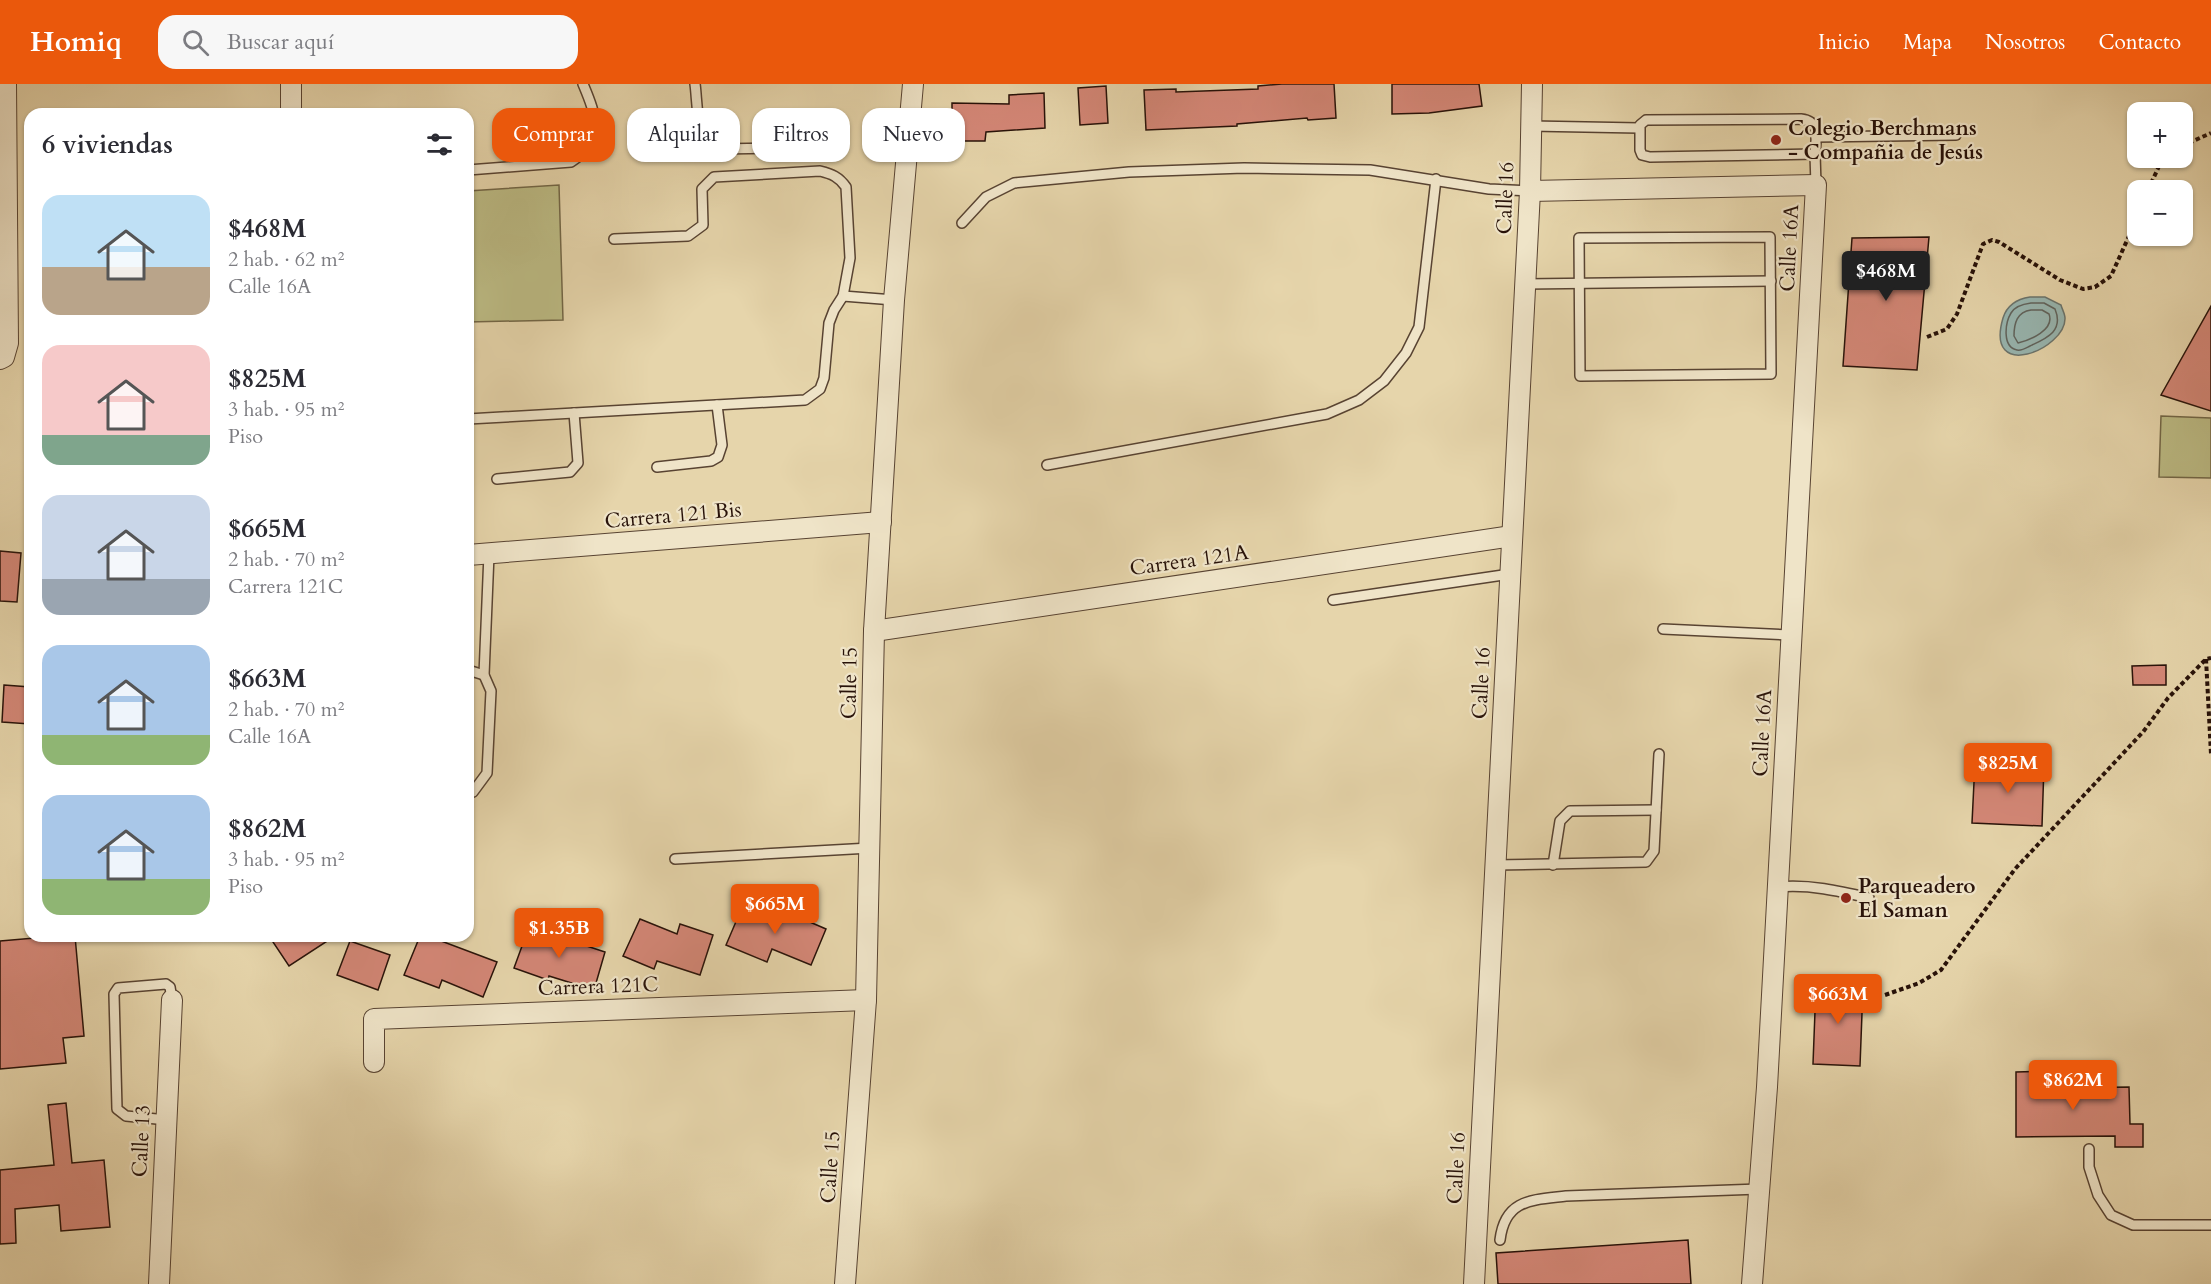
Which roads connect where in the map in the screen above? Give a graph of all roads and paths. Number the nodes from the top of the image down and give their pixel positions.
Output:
1 (6, 84) edge
2 (291, 84) edge
3 (583, 84) edge
4 (695, 84) edge
5 (913, 84) edge
6 (1532, 84) edge
7 (291, 108) edge
8 (1531, 126) junction
9 (1639, 128) junction
10 (2211, 133) edge
11 (1956, 135) dead end
12 (1816, 137) junction
13 (2193, 141) edge
14 (752, 148) edge
15 (1815, 154) junction
16 (474, 170) edge
17 (1436, 179) junction
18 (1816, 185) junction
19 (1530, 191) junction
20 (962, 223) dead end
21 (615, 239) dead end
22 (2127, 241) edge
23 (1770, 281) junction
24 (1525, 284) junction
25 (1579, 284) junction
26 (843, 296) junction
27 (894, 300) junction
28 (1927, 338) dead end
29 (0, 359) edge
30 (717, 405) junction
31 (574, 413) junction
32 (474, 419) edge
33 (1047, 465) dead end
34 (657, 467) dead end
35 (497, 479) dead end
36 (881, 522) junction
37 (1512, 536) junction
38 (489, 554) junction
39 (474, 555) edge
40 (1510, 574) junction
41 (1333, 600) dead end
42 (1662, 629) dead end
43 (874, 631) junction
44 (1791, 636) junction
45 (2209, 658) edge
46 (474, 672) edge
47 (484, 675) junction
48 (1659, 754) dead end
49 (2211, 754) edge
50 (474, 789) edge
51 (1656, 810) junction
52 (870, 848) junction
53 (675, 859) dead end
54 (1495, 865) junction
55 (1552, 865) junction
56 (1778, 887) junction
57 (1869, 898) dead end
58 (1885, 995) dead end
59 (172, 1000) joint
60 (866, 1000) junction
61 (374, 1062) dead end
62 (166, 1120) junction
63 (2089, 1149) dead end
64 (1759, 1189) junction
65 (2211, 1225) edge
66 (1500, 1240) dead end
67 (159, 1284) edge
68 (845, 1284) edge
69 (1474, 1284) edge
70 (1752, 1284) edge

1 - 29 street
2 - 7 street
3 - 16 lane
4 - 14 lane
5 - 27 street, Calle 15
6 - 8 street, Calle 16
8 - 9 lane
8 - 19 street, Calle 16
9 - 12 lane
9 - 15 lane
10 - 13 path
11 - 12 lane
12 - 15 lane
15 - 18 lane
17 - 19 lane
17 - 20 lane
17 - 33 lane
18 - 19 street
18 - 44 street, Calle 16A
19 - 24 street, Calle 16
21 - 26 lane
22 - 28 path
23 - 25 lane
23 - 25 lane
23 - 25 lane
24 - 25 lane
24 - 37 street, Calle 16
26 - 27 lane
26 - 30 lane
27 - 36 street, Calle 15
30 - 31 lane
30 - 34 lane
31 - 32 lane
31 - 35 lane
36 - 38 street, Carrera 121 Bis
36 - 43 street, Calle 15
37 - 40 street, Calle 16
37 - 43 street, Carrera 121A
38 - 39 street, Carrera 121 Bis
38 - 47 lane
40 - 41 lane
40 - 54 street, Calle 16
42 - 44 lane
43 - 52 street, Calle 15
44 - 56 street, Calle 16A
45 - 49 path
45 - 58 path
46 - 47 lane
47 - 50 lane
48 - 51 lane
51 - 55 lane
51 - 55 lane
52 - 53 lane
52 - 60 street, Calle 15
54 - 55 lane
54 - 69 street, Calle 16
56 - 57 lane
56 - 64 street, Calle 16A
59 - 62 street, Calle 13
59 - 62 lane
60 - 61 street, Carrera 121C
60 - 68 street, Calle 15
62 - 67 street, Calle 13
63 - 65 lane
64 - 66 lane
64 - 70 street, Calle 16A

